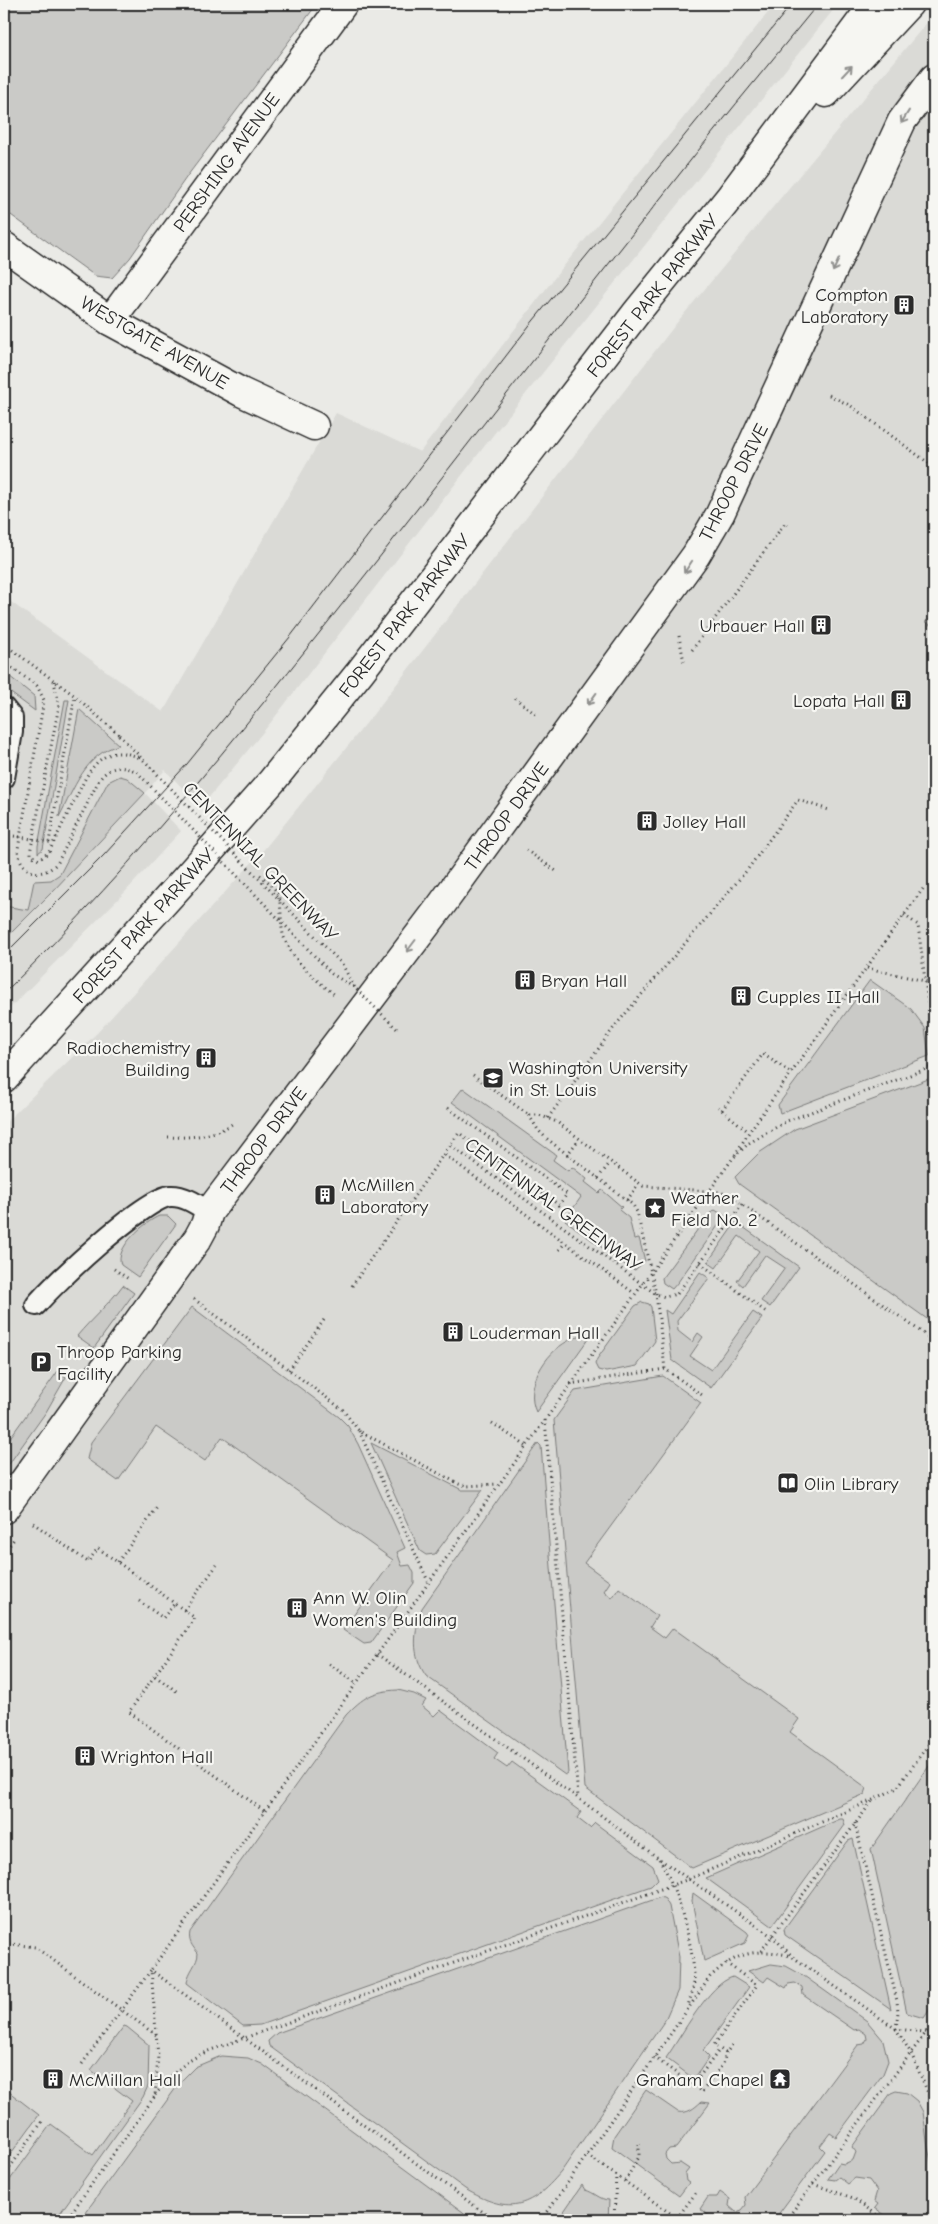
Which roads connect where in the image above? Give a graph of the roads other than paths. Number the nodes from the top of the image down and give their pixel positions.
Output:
1 (343, 4) edge
2 (874, 4) edge
3 (909, 4) edge
4 (934, 78) edge
5 (730, 197) junction
6 (4, 246) edge
7 (110, 321) junction
8 (314, 426) dead end
9 (4, 708) edge
10 (4, 778) edge
11 (58, 1017) junction
12 (4, 1064) edge
13 (4, 1078) edge
14 (209, 1212) junction
15 (36, 1306) dead end
16 (16, 1514) edge

1 - 7 street, PERSHING AVENUE
2 - 5 street, FOREST PARK PARKWAY
5 -> 3 street, FOREST PARK PARKWAY
4 -> 14 street, THROOP DRIVE
5 - 11 street, FOREST PARK PARKWAY
6 - 7 street, WESTGATE AVENUE
7 - 8 street, WESTGATE AVENUE
9 - 10 lane
11 - 12 street, FOREST PARK PARKWAY
11 - 13 street, FOREST PARK PARKWAY
14 - 15 lane
14 - 16 street, THROOP DRIVE

